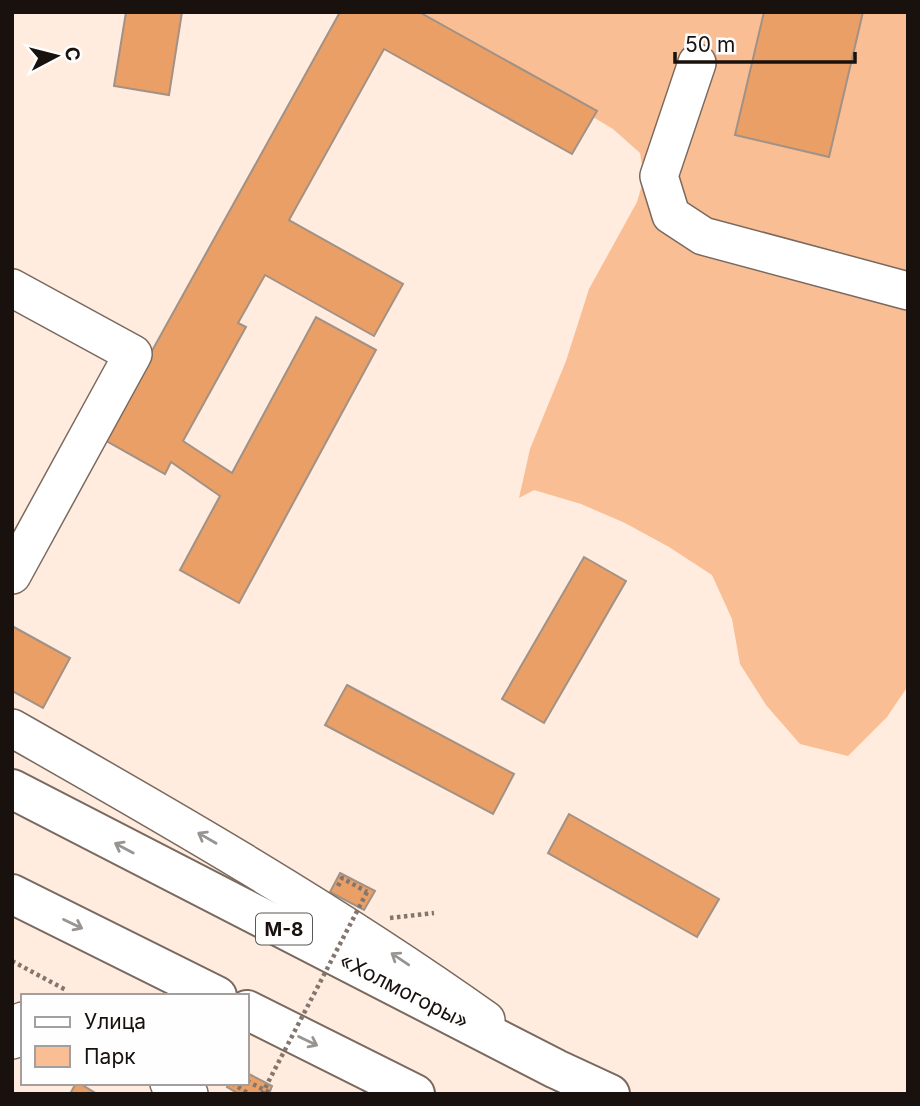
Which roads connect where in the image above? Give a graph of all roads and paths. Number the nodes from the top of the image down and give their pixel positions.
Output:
1 (697, 63) dead end
2 (12, 288) edge
3 (908, 291) edge
4 (12, 575) edge
5 (12, 728) edge
6 (12, 789) edge
7 (367, 892) dead end
8 (12, 894) edge
9 (434, 913) dead end
10 (383, 915) dead end
11 (12, 961) edge
12 (66, 990) dead end
13 (213, 994) edge
14 (248, 1010) edge
15 (21, 1024) edge
16 (12, 1040) edge
17 (556, 1069) junction
18 (248, 1081) edge
19 (173, 1085) edge
20 (189, 1094) edge
21 (262, 1094) edge
22 (272, 1094) edge
23 (415, 1094) edge
24 (610, 1094) edge

1 - 3 street
2 - 4 street
17 -> 5 street
17 -> 6 highway, «Холмогоры» / М-8
7 - 21 path, bridge
8 -> 13 highway
9 - 10 path
11 - 12 path
14 -> 23 highway
15 - 16 street
17 - 24 highway, «Холмогоры» / М-8
18 - 22 path
19 - 20 street

